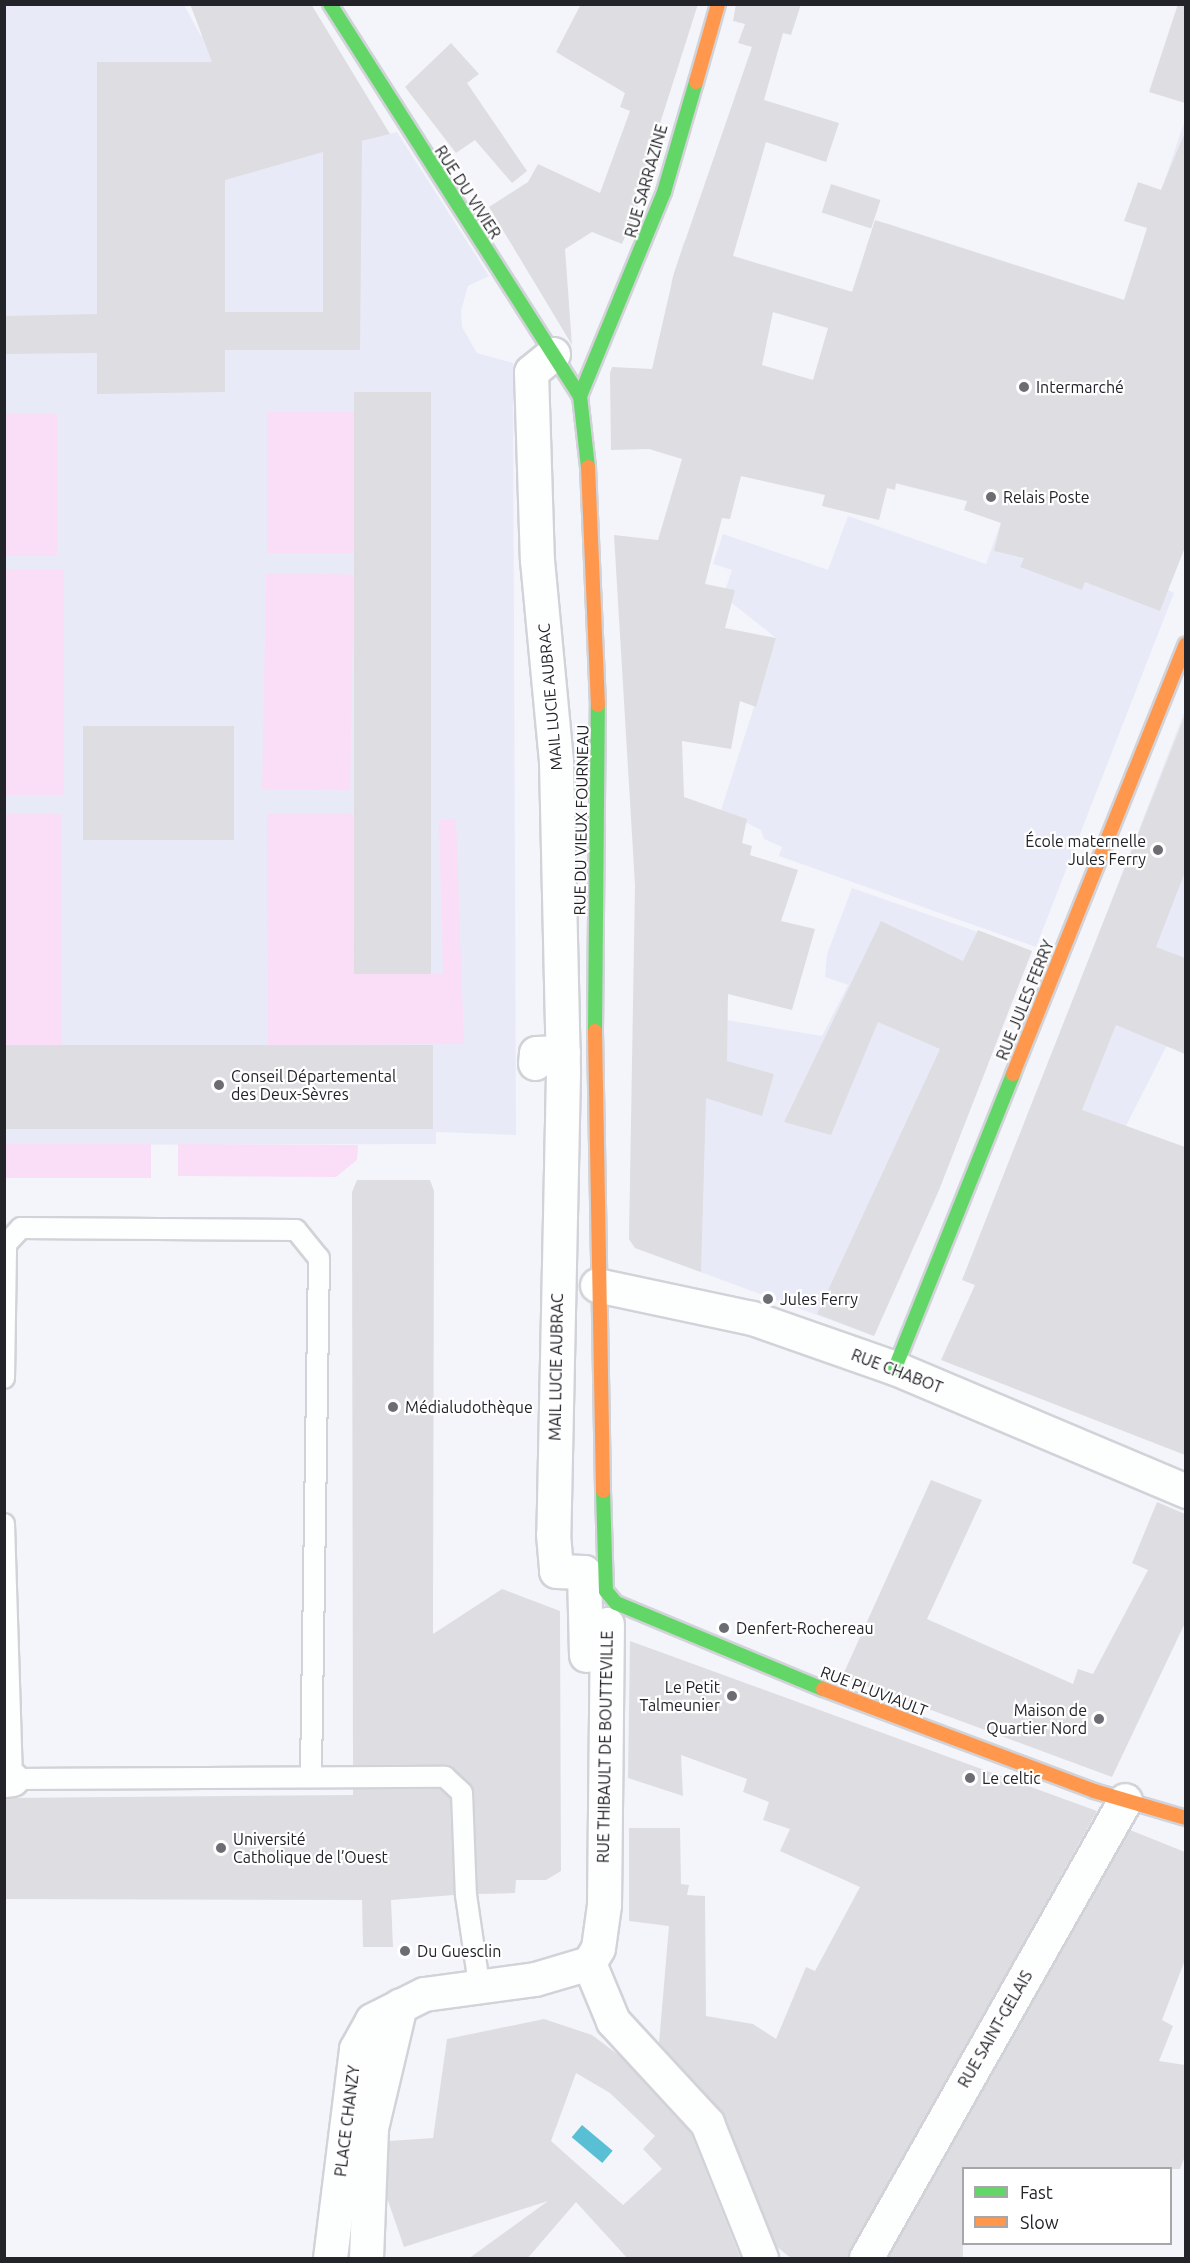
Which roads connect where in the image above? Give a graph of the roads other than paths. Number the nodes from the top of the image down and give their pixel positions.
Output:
1 (330, 4) edge
2 (718, 4) edge
3 (553, 354) junction
4 (580, 396) junction
5 (1185, 644) edge
6 (597, 1285) junction
7 (895, 1368) junction
8 (4, 1378) edge
9 (1183, 1482) edge
10 (4, 1524) edge
11 (616, 1603) junction
12 (586, 1655) dead end
13 (311, 1775) junction
14 (8, 1780) edge
15 (1125, 1800) junction
16 (1185, 1818) edge
17 (589, 1963) junction
18 (479, 1984) junction
19 (400, 2005) junction
20 (330, 2259) edge
21 (366, 2259) edge
22 (761, 2259) edge
23 (866, 2259) edge

1 - 3 main road, RUE DU VIVIER
2 - 4 main road, RUE SARRAZINE
3 - 4 main road, RUE DU VIVIER
3 - 12 street, MAIL LUCIE AUBRAC
4 - 6 main road, RUE DU VIEUX FOURNEAU
5 - 7 main road, RUE JULES FERRY
6 - 7 street, RUE CHABOT
6 - 11 main road
7 - 9 street, RUE CHABOT
8 - 13 lane
10 - 14 lane
11 - 15 main road, RUE PLUVIAULT
11 - 17 street, RUE THIBAULT DE BOUTTEVILLE
13 - 14 lane
13 - 18 lane
15 - 16 main road, RUE PLUVIAULT
15 - 23 street, RUE SAINT-GELAIS
17 - 18 street, PLACE CHANZY
17 - 22 street
18 - 19 street, PLACE CHANZY
19 - 20 street, PLACE CHANZY
19 - 21 street, PLACE CHANZY

